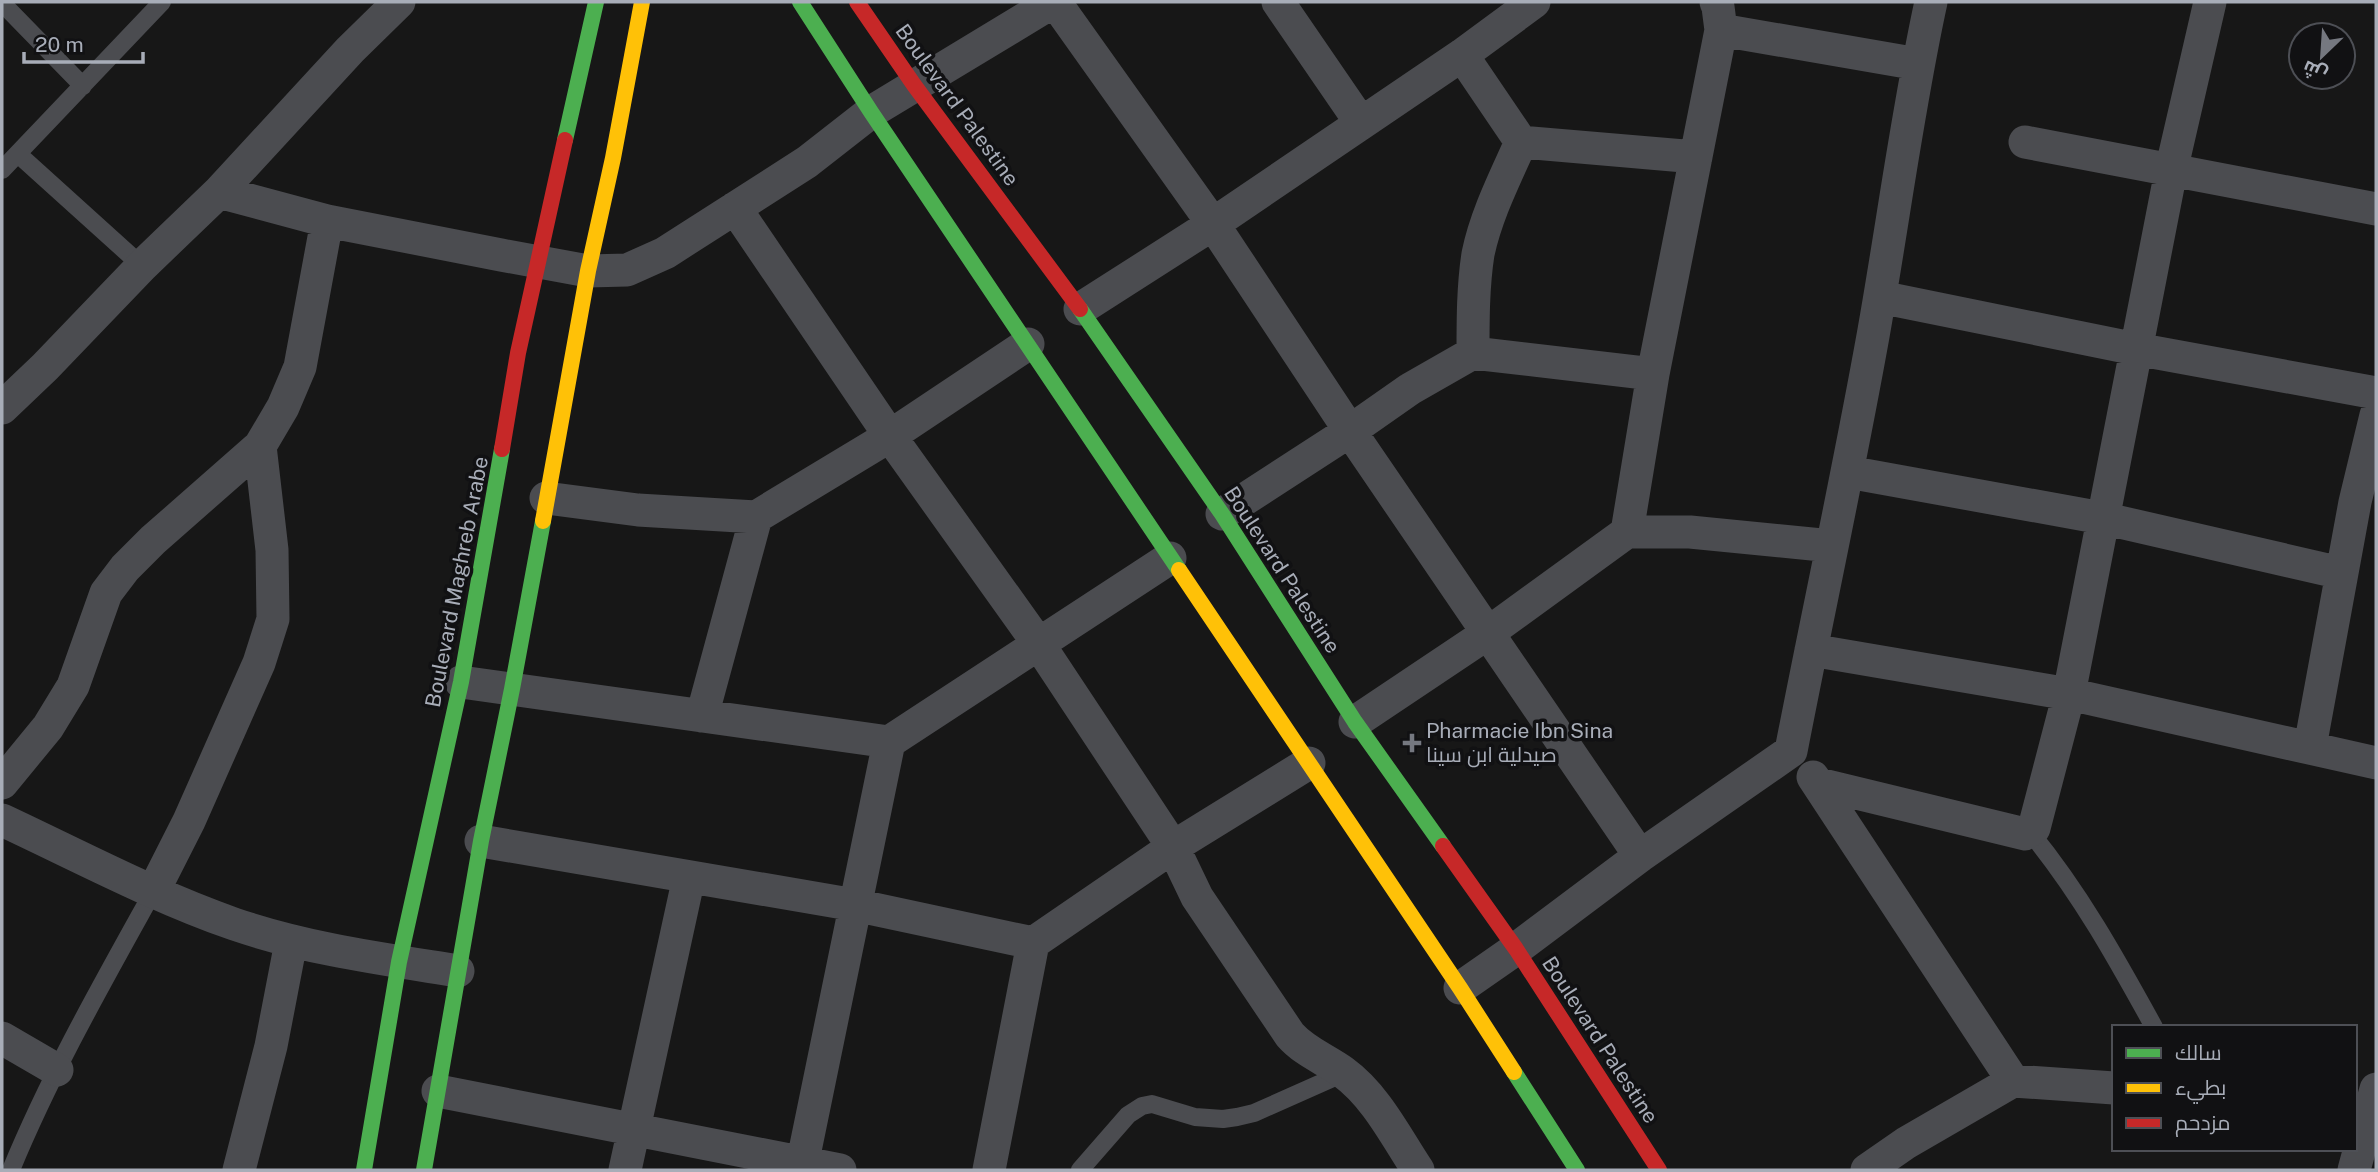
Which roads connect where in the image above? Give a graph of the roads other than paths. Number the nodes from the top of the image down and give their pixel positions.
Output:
1 (162, 2) edge
2 (399, 2) edge
3 (596, 2) edge
4 (642, 2) edge
5 (800, 2) edge
6 (857, 2) edge
7 (1054, 2) edge
8 (1278, 2) edge
9 (1931, 2) edge
10 (2210, 2) edge
11 (2, 3) edge
12 (1522, 5) edge
13 (1718, 16) edge
14 (1462, 55) junction
15 (1918, 64) junction
16 (914, 85) junction
17 (83, 86) junction
18 (871, 112) junction
19 (1361, 123) junction
20 (1521, 142) junction
21 (2025, 142) dead end
22 (18, 154) junction
23 (1696, 157) junction
24 (2, 170) edge
25 (2171, 171) junction
26 (219, 192) junction
27 (735, 208) junction
28 (2376, 209) edge
29 (327, 221) junction
30 (1213, 224) junction
31 (539, 262) junction
32 (142, 266) junction
33 (588, 271) junction
34 (1880, 297) junction
35 (1080, 309) junction
36 (1028, 344) junction
37 (2137, 349) junction
38 (1473, 353) junction
39 (1653, 374) junction
40 (2376, 393) edge
41 (2, 408) edge
42 (2376, 415) edge
43 (1350, 431) junction
44 (890, 436) junction
45 (260, 446) junction
46 (1848, 472) junction
47 (546, 498) junction
48 (2366, 504) edge
49 (1222, 514) junction
50 (756, 517) junction
51 (2102, 518) junction
52 (1627, 531) junction
53 (1832, 546) junction
54 (1170, 558) junction
55 (2342, 573) junction
56 (1488, 633) junction
57 (1038, 643) junction
58 (1811, 650) junction
59 (461, 682) junction
60 (512, 689) junction
61 (2069, 694) junction
62 (702, 716) junction
63 (1355, 722) junction
64 (889, 742) junction
65 (2310, 747) junction
66 (1791, 751) junction
67 (2376, 763) edge
68 (1310, 764) junction
69 (2, 783) edge
70 (1819, 784) junction
71 (2, 820) edge
72 (2030, 832) junction
73 (481, 841) junction
74 (1173, 847) junction
75 (1640, 856) junction
76 (689, 877) junction
77 (154, 891) junction
78 (855, 905) junction
79 (291, 942) junction
80 (1033, 943) junction
81 (1516, 949) junction
82 (399, 962) junction
83 (458, 971) junction
84 (1460, 988) junction
85 (2153, 1025) edge
86 (2, 1038) edge
87 (57, 1070) junction
88 (1343, 1073) junction
89 (2013, 1081) junction
90 (2112, 1088) edge
91 (438, 1091) junction
92 (2369, 1114) edge
93 (634, 1129) junction
94 (802, 1167) edge
95 (10, 1170) edge
96 (239, 1170) edge
97 (365, 1170) edge
98 (424, 1170) edge
99 (625, 1170) edge
100 (840, 1170) edge
101 (989, 1170) edge
102 (1080, 1170) edge
103 (1418, 1170) edge
104 (1577, 1170) edge
105 (1659, 1170) edge
106 (1867, 1170) edge
107 (2354, 1170) edge

1 - 17 lane
2 - 26 street
3 - 31 street, Boulevard Maghreb Arabe
4 - 33 street
5 - 18 street
6 - 16 street, Boulevard Palestine
7 - 16 street
7 - 30 street
8 - 19 street
9 - 15 street
10 - 25 street
11 - 17 lane
12 - 14 street
13 - 15 street
13 - 23 street
14 - 19 street
14 - 20 street
15 - 34 street
16 - 18 street
16 - 35 street, Boulevard Palestine
17 - 22 lane
18 - 27 street
18 - 36 street
19 - 30 street
20 - 23 street
20 - 38 street
21 - 25 street
22 - 24 lane
22 - 32 lane
23 - 39 street
25 - 28 street
25 - 37 street
26 - 29 street
26 - 32 street
27 - 33 street
27 - 44 street
29 - 31 street
29 - 45 street
30 - 35 street
30 - 43 street
31 - 33 street
31 - 59 street, Boulevard Maghreb Arabe
32 - 41 street
33 - 47 street
34 - 37 street
34 - 46 street
35 - 49 street, Boulevard Palestine
36 - 44 street
36 - 54 street
37 - 40 street
37 - 51 street
38 - 39 street
38 - 43 street
39 - 52 street
42 - 48 street
43 - 49 street
43 - 56 street
44 - 50 street
44 - 57 street
45 - 69 street
45 - 77 street
46 - 51 street
46 - 53 street
47 - 50 street
47 - 60 street
48 - 55 street
49 - 63 street, Boulevard Palestine
50 - 62 street
51 - 55 street
51 - 61 street
52 - 53 street
52 - 56 street
53 - 58 street
54 - 57 street
54 - 68 street
55 - 65 street
56 - 63 street
56 - 75 street
57 - 64 street
57 - 74 street
58 - 61 street
58 - 66 street
59 - 60 street
59 - 82 street, Boulevard Maghreb Arabe
60 - 62 street
60 - 73 street
61 - 65 street
61 - 72 street
62 - 64 street
63 - 81 street, Boulevard Palestine
64 - 78 street
65 - 67 street
66 - 70 street
66 - 75 street
68 - 74 street
68 - 84 street
70 - 72 street
70 - 89 street
71 - 77 street
72 - 85 lane
73 - 76 street
73 - 83 street
74 - 80 street
74 - 88 street
75 - 81 street
76 - 78 street
76 - 93 street
77 - 79 street
77 - 87 lane
78 - 80 street
78 - 94 street
79 - 82 street
79 - 96 street
80 - 101 street
81 - 84 street
81 - 105 street, Boulevard Palestine
82 - 83 street
82 - 97 street, Boulevard Maghreb Arabe
83 - 91 street
84 - 104 street
86 - 87 street
87 - 95 lane
88 - 102 lane
88 - 103 street
89 - 90 street
89 - 106 street
91 - 93 street
91 - 98 street
92 - 107 street
93 - 94 street
93 - 99 street
94 - 100 street

